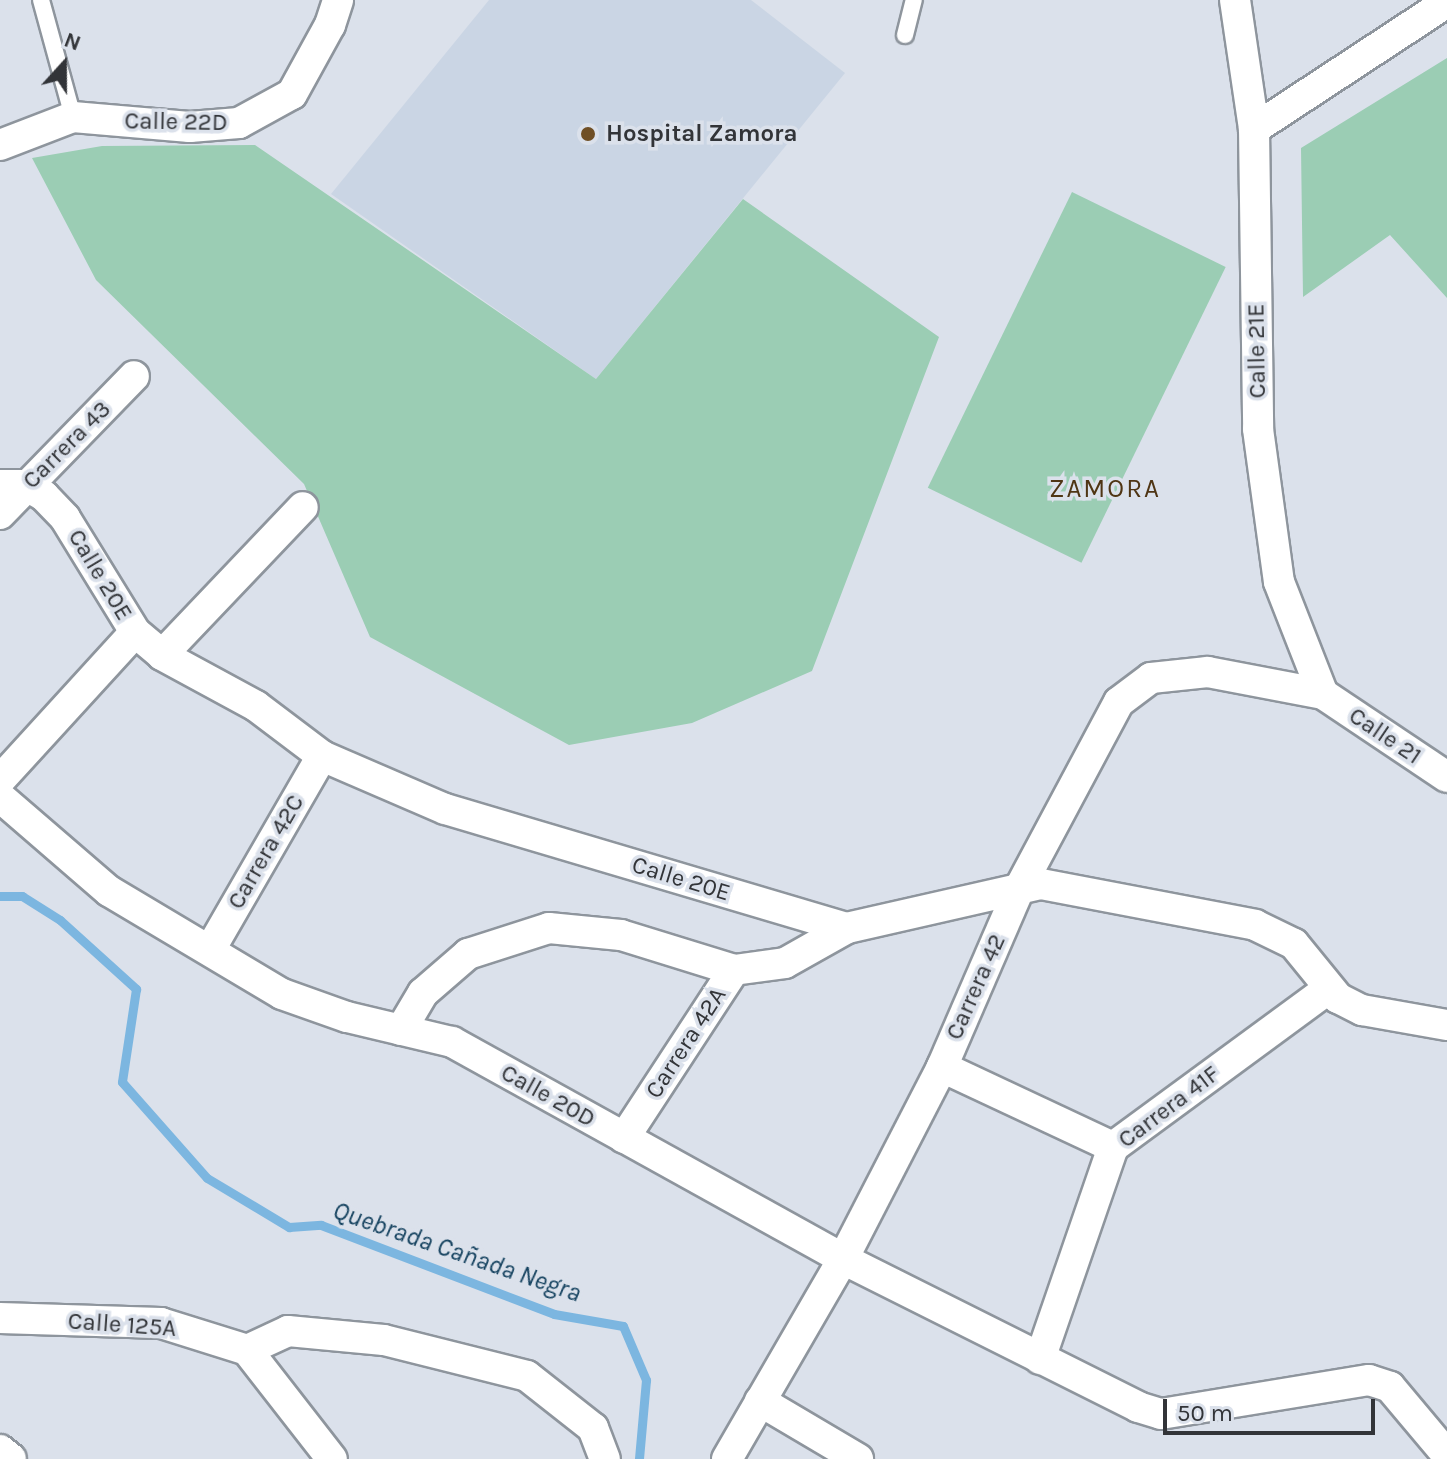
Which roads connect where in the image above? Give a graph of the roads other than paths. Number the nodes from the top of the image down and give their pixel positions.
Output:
1 (41, 0) edge
2 (338, 0) edge
3 (914, 0) edge
4 (1235, 0) edge
5 (1447, 2) edge
6 (905, 35) dead end
7 (73, 117) junction
8 (1254, 129) junction
9 (0, 145) edge
10 (134, 376) dead end
11 (12, 485) edge
12 (303, 507) dead end
13 (0, 514) edge
14 (135, 632) junction
15 (162, 655) junction
16 (1323, 694) junction
17 (322, 756) junction
18 (1447, 777) edge
19 (0, 780) edge
20 (0, 797) edge
21 (1019, 889) junction
22 (847, 928) junction
23 (211, 948) junction
24 (734, 970) junction
25 (1327, 990) junction
26 (1447, 1025) edge
27 (401, 1030) junction
28 (942, 1067) junction
29 (624, 1138) junction
30 (1113, 1147) junction
31 (843, 1259) junction
32 (0, 1318) edge
33 (247, 1350) junction
34 (1040, 1359) junction
35 (760, 1401) junction
36 (0, 1450) edge
37 (1447, 1455) edge
38 (11, 1459) edge
39 (332, 1459) edge
40 (605, 1459) edge
41 (727, 1459) edge
42 (858, 1459) edge

1 - 7 lane
2 - 7 street, Calle 22D
3 - 6 lane
4 - 8 street, Calle 21E
5 - 8 street
7 - 9 street, Calle 22D
8 - 16 street, Calle 21E
10 - 11 street, Carrera 43
11 - 13 street, Carrera 43
11 - 14 street, Calle 20E
12 - 15 street
14 - 15 street, Calle 20E
14 - 19 street
15 - 17 street, Calle 20E
16 - 18 street, Calle 21
16 - 21 street, Carrera 42
17 - 22 street, Calle 20E
17 - 23 street, Carrera 42C
20 - 23 street, Calle 20D
21 - 22 street, Calle 20E
21 - 25 street, Calle 20E
21 - 28 street, Carrera 42
22 - 24 street, Carrera 42A
23 - 27 street, Calle 20D
24 - 27 street
24 - 29 street, Carrera 42A
25 - 26 street, Calle 20E
25 - 30 street, Carrera 41F
27 - 29 street, Calle 20D
28 - 30 street
28 - 31 street, Carrera 42
29 - 31 street, Calle 20D
30 - 34 street, Carrera 41F
31 - 34 street, Calle 20D
31 - 35 street, Carrera 42
32 - 33 street, Calle 125A
33 - 39 street
33 - 40 street
34 - 37 street, Calle 20D
35 - 41 street, Carrera 42
35 - 42 street
36 - 38 street

